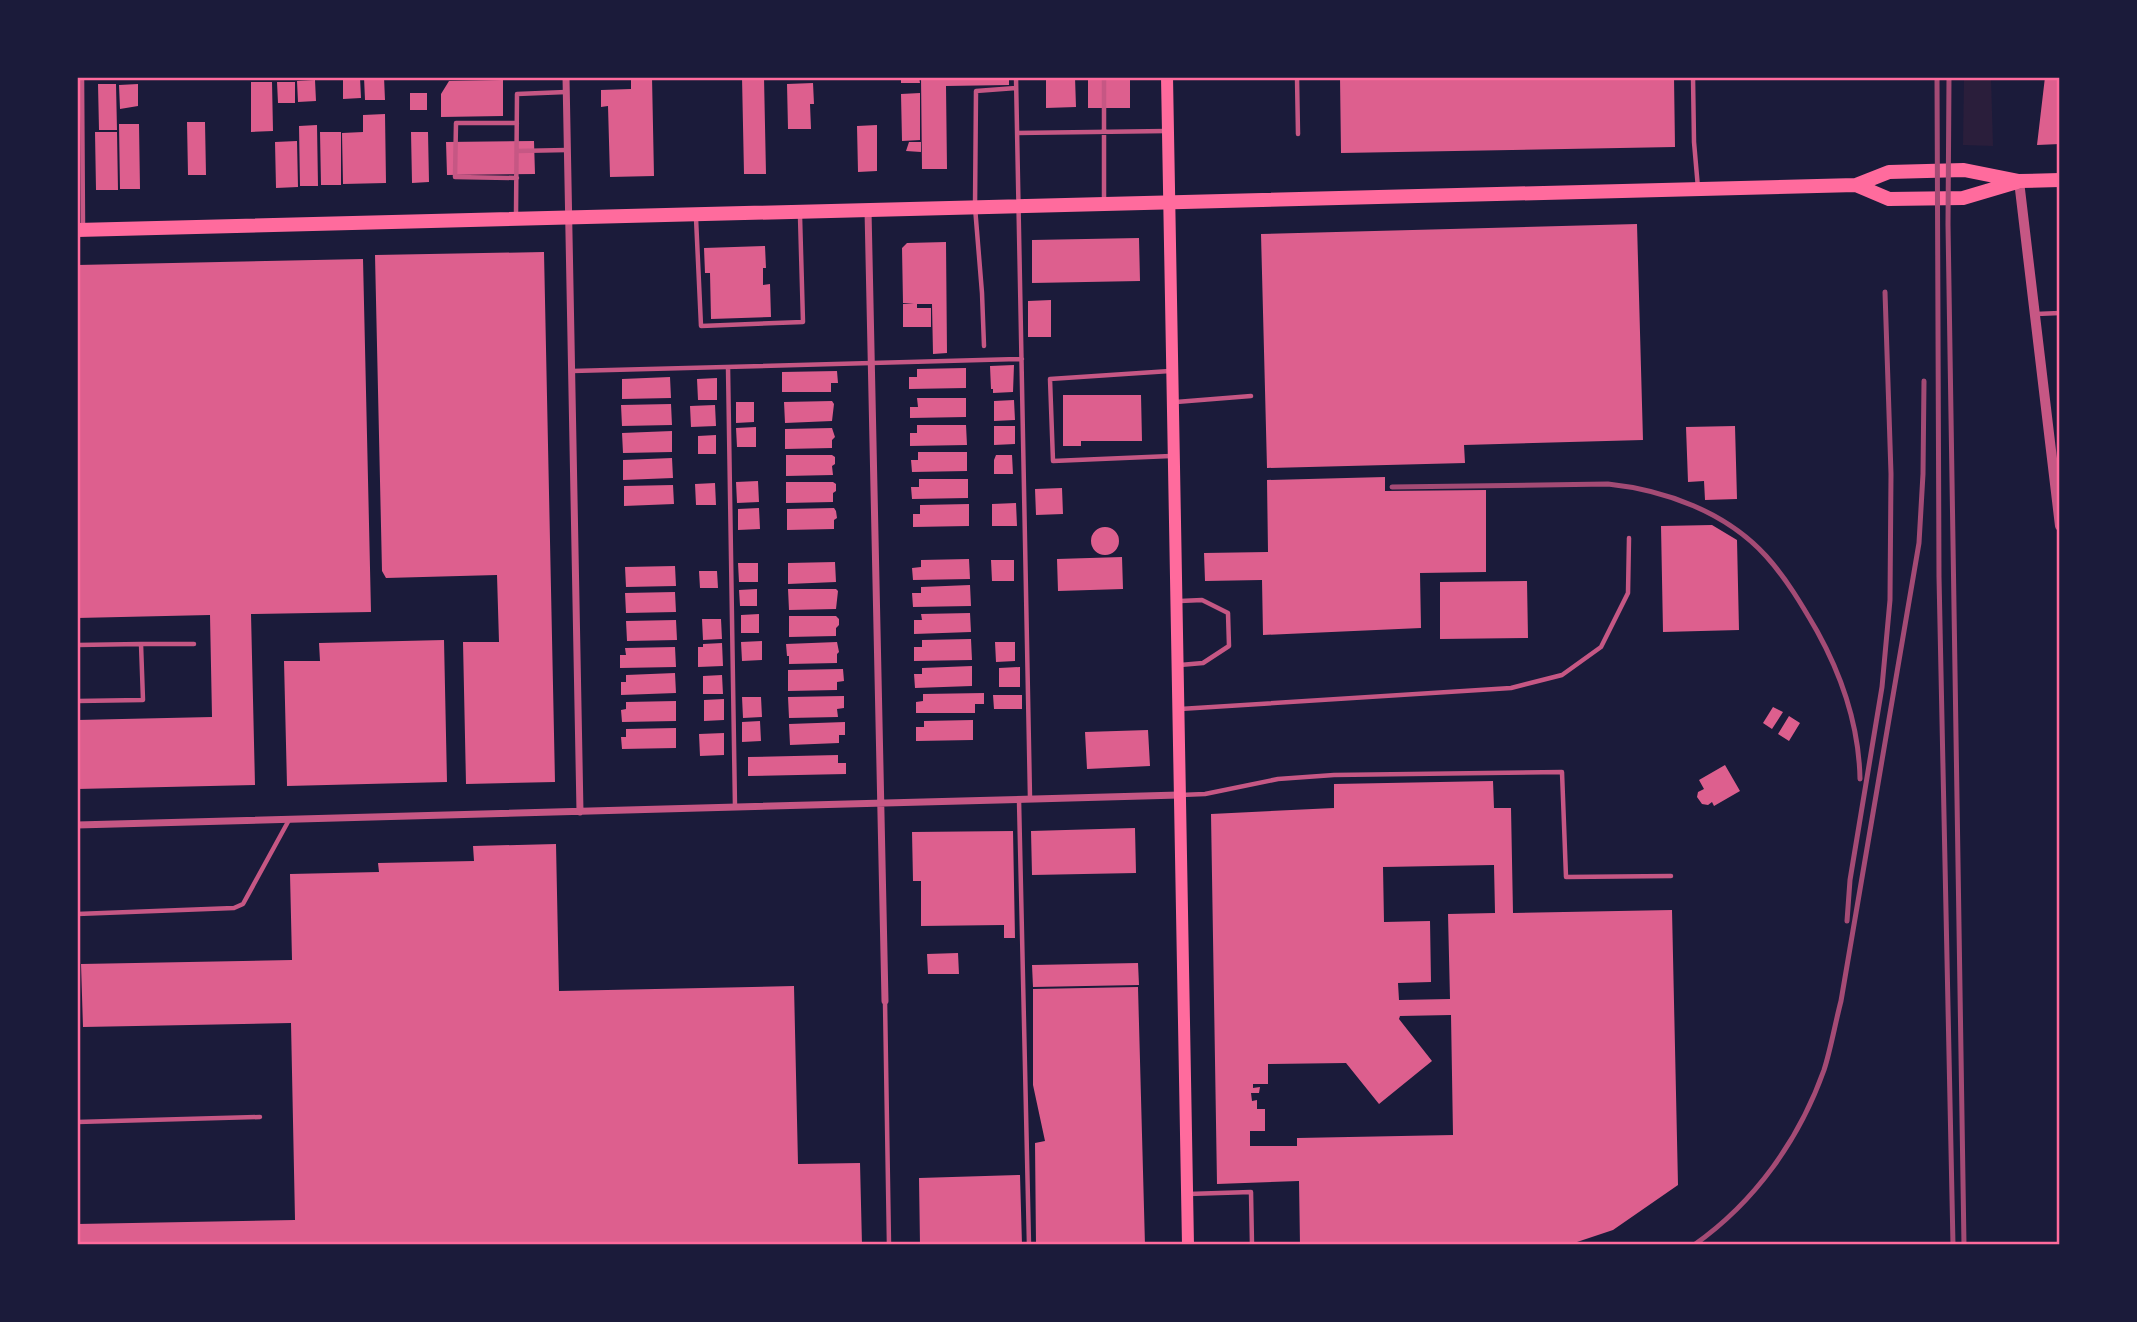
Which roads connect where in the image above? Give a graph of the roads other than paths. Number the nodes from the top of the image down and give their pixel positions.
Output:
1 (82, 77) edge
2 (566, 77) edge
3 (1016, 77) edge
4 (1104, 77) edge
5 (1167, 77) edge
6 (1297, 77) edge
7 (1693, 77) edge
8 (1016, 88) junction
9 (566, 92) junction
10 (517, 123) junction
11 (1168, 131) junction
12 (1017, 133) junction
13 (1104, 133) junction
14 (1298, 134) dead end
15 (567, 150) junction
16 (517, 151) junction
17 (517, 178) junction
18 (2060, 180) edge
19 (2019, 181) junction
20 (1856, 185) junction
21 (1698, 189) junction
22 (1169, 202) junction
23 (1104, 204) junction
24 (1018, 206) junction
25 (975, 207) junction
26 (868, 210) junction
27 (800, 212) junction
28 (696, 214) junction
29 (569, 217) junction
30 (516, 219) junction
31 (80, 230) edge
32 (2060, 313) edge
33 (2035, 314) junction
34 (984, 346) dead end
35 (1022, 359) junction
36 (872, 364) junction
37 (728, 367) junction
38 (572, 371) junction
39 (1171, 371) junction
40 (1251, 396) dead end
41 (1172, 402) junction
42 (1173, 456) junction
43 (2060, 526) edge
44 (1629, 538) dead end
45 (1175, 601) junction
46 (141, 644) junction
47 (194, 644) dead end
48 (77, 645) edge
49 (1177, 666) junction
50 (77, 701) edge
51 (1178, 709) junction
52 (1179, 795) junction
53 (1030, 799) junction
54 (1019, 800) junction
55 (882, 803) junction
56 (735, 807) junction
57 (580, 811) junction
58 (290, 819) junction
59 (77, 825) edge
60 (1671, 876) dead end
61 (77, 914) edge
62 (885, 1001) joint
63 (260, 1117) dead end
64 (77, 1122) edge
65 (1187, 1194) junction
66 (889, 1245) edge
67 (1029, 1245) edge
68 (1188, 1245) edge
69 (1252, 1245) edge

1 - 31 lane
2 - 9 street
3 - 8 lane
4 - 13 lane
5 - 11 main road
6 - 14 lane
7 - 21 lane
8 - 12 lane
8 - 25 lane
9 - 10 lane
9 - 15 street
10 - 16 lane
10 - 17 lane
11 - 13 lane
11 - 22 main road
12 - 13 lane
12 - 24 lane
13 - 23 lane
15 - 16 lane
15 - 29 street
16 - 17 lane
17 - 30 lane
18 - 19 main road
19 - 20 main road
19 - 20 main road
19 - 33 street
20 - 21 main road
21 - 22 main road
22 - 23 main road
22 - 39 main road
23 - 24 main road
24 - 25 main road
24 - 35 lane
25 - 26 main road
25 - 34 lane
26 - 27 main road
26 - 36 street
27 - 28 main road
27 - 28 lane
28 - 29 main road
29 - 30 main road
29 - 38 street
30 - 31 main road
32 - 33 lane
33 - 43 street
35 - 36 lane
35 - 53 lane
36 - 37 lane
36 - 55 street
37 - 38 lane
37 - 56 lane
38 - 57 street
39 - 41 main road
39 - 42 lane
40 - 41 lane
41 - 42 main road
42 - 45 main road
44 - 51 lane
45 - 49 main road
45 - 49 lane
46 - 47 lane
46 - 48 lane
46 - 50 lane
49 - 51 main road
51 - 52 main road
52 - 53 street
52 - 60 lane
52 - 65 main road
53 - 54 street
54 - 55 street
54 - 67 lane
55 - 56 street
55 - 62 street
56 - 57 street
57 - 58 street
58 - 59 street
58 - 61 lane
62 - 66 lane
63 - 64 lane
65 - 68 main road
65 - 69 lane

